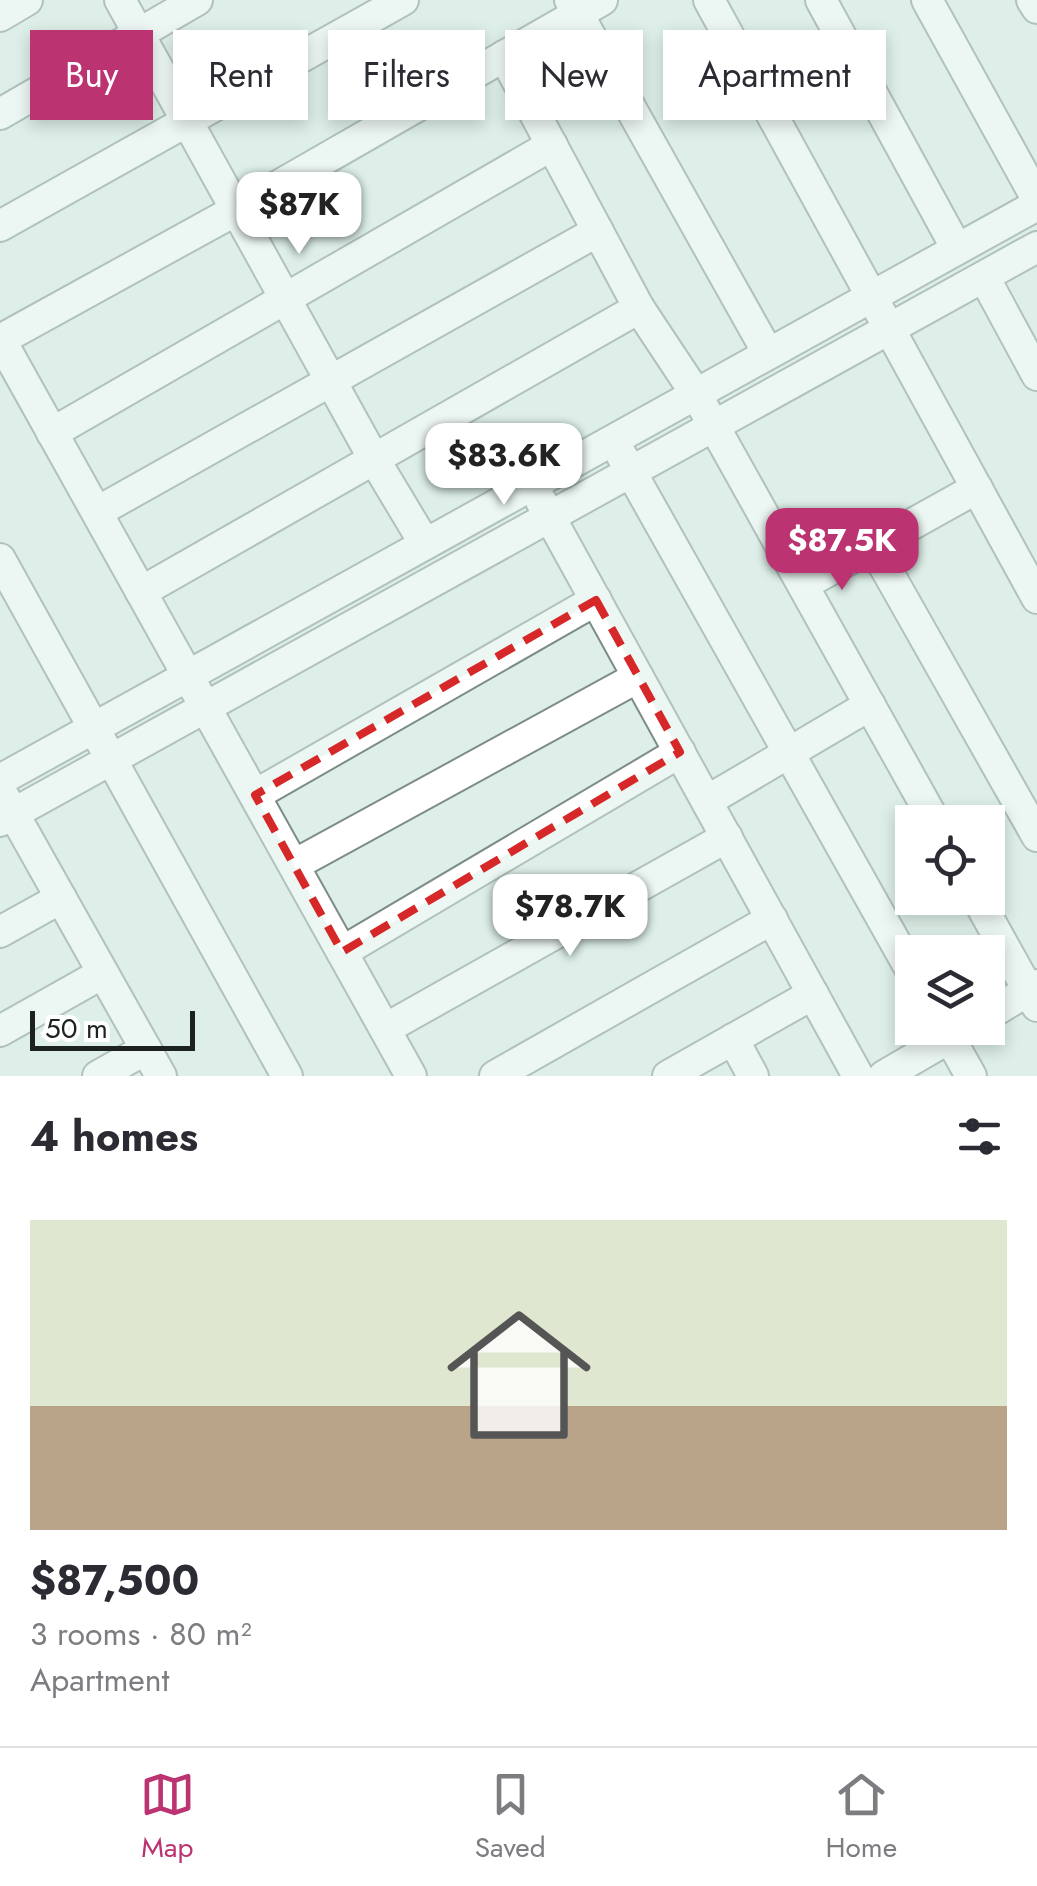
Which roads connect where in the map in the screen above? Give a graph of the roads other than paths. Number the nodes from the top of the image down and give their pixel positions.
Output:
1 (27, 0) edge
2 (120, 0) edge
3 (197, 0) edge
4 (403, 0) edge
5 (709, 0) edge
6 (821, 0) edge
7 (928, 0) edge
8 (1032, 0) edge
9 (583, 5) edge
10 (1037, 8) edge
11 (0, 16) edge
12 (137, 30) edge
13 (144, 30) edge
14 (308, 53) edge
15 (504, 56) junction
16 (153, 58) edge
17 (173, 93) edge
18 (30, 97) edge
19 (0, 114) edge
20 (188, 120) joint
21 (552, 145) junction
22 (1037, 202) edge
23 (238, 209) junction
24 (0, 226) edge
25 (598, 232) junction
26 (1037, 248) edge
27 (957, 249) junction
28 (984, 277) junction
29 (872, 296) junction
30 (286, 298) junction
31 (640, 308) junction
32 (890, 330) junction
33 (0, 339) edge
34 (768, 354) junction
35 (1037, 375) edge
36 (332, 380) junction
37 (696, 394) junction
38 (714, 426) junction
39 (52, 433) junction
40 (613, 440) junction
41 (374, 459) junction
42 (631, 472) junction
43 (532, 485) junction
44 (977, 488) junction
45 (97, 512) junction
46 (550, 517) junction
47 (425, 544) junction
48 (873, 546) junction
49 (0, 559) edge
50 (803, 585) junction
51 (141, 592) junction
52 (1037, 598) edge
53 (596, 600) junction
54 (188, 676) junction
55 (638, 677) junction
56 (870, 705) junction
57 (205, 707) junction
58 (94, 728) junction
59 (680, 752) junction
60 (790, 754) junction
61 (111, 759) junction
62 (0, 780) edge
63 (254, 795) junction
64 (707, 802) junction
65 (926, 805) edge
66 (4, 808) edge
67 (1037, 836) edge
68 (727, 837) junction
69 (294, 865) junction
70 (60, 898) junction
71 (986, 915) edge
72 (772, 920) junction
73 (0, 932) edge
74 (895, 942) edge
75 (342, 952) junction
76 (103, 973) junction
77 (813, 994) junction
78 (1034, 994) edge
79 (1005, 1007) edge
80 (385, 1029) junction
81 (0, 1030) edge
82 (733, 1039) junction
83 (932, 1045) edge
84 (959, 1045) edge
85 (153, 1063) edge
86 (98, 1076) edge
87 (287, 1076) edge
88 (411, 1076) edge
89 (494, 1076) edge
90 (668, 1076) edge
91 (754, 1076) edge
92 (858, 1076) edge
93 (884, 1076) edge
94 (971, 1076) edge

1 - 11 street
2 - 12 street
3 - 13 street
4 - 14 street
5 - 29 street
6 - 27 street
7 - 22 street
8 - 10 street
9 - 15 street
9 - 34 street
15 - 21 street
15 - 23 street
16 - 17 street
18 - 19 street
20 - 23 street
20 - 24 street
21 - 25 street
21 - 30 street
22 - 27 street
23 - 30 street
23 - 33 street
25 - 31 street
25 - 36 street
26 - 28 street
27 - 29 street
28 - 32 street
28 - 35 street
29 - 32 street
29 - 34 street
30 - 36 street
30 - 39 street
31 - 37 street
31 - 41 street
32 - 38 street
32 - 44 street
33 - 39 street
34 - 37 street
36 - 41 street
36 - 45 street
37 - 38 street
37 - 40 street
38 - 42 street
38 - 50 street
39 - 45 street
40 - 42 street
40 - 43 street
41 - 47 street
41 - 51 street
42 - 46 street
42 - 60 street
43 - 46 street
43 - 47 street
44 - 48 street
44 - 52 street
45 - 51 street
46 - 53 street
46 - 57 street
47 - 54 street
48 - 50 street
48 - 67 street
49 - 58 street
50 - 56 street
51 - 54 street
53 - 55 street
53 - 63 street
54 - 57 street
54 - 58 street
55 - 59 street
55 - 69 street
56 - 60 street
56 - 65 street
57 - 61 street
57 - 63 street
58 - 61 street
58 - 62 street
59 - 64 street
59 - 75 street
60 - 64 street
60 - 74 street
61 - 66 street
61 - 87 street
63 - 69 street
64 - 68 street
66 - 70 street
68 - 72 street
68 - 80 street
69 - 75 street
70 - 73 street
70 - 76 street
71 - 78 street
72 - 77 street
72 - 89 street
75 - 80 street
76 - 81 street
76 - 85 street
77 - 82 street
77 - 92 street
78 - 79 street
80 - 88 street
82 - 90 street
82 - 91 street
83 - 93 street
84 - 94 street
85 - 86 street

